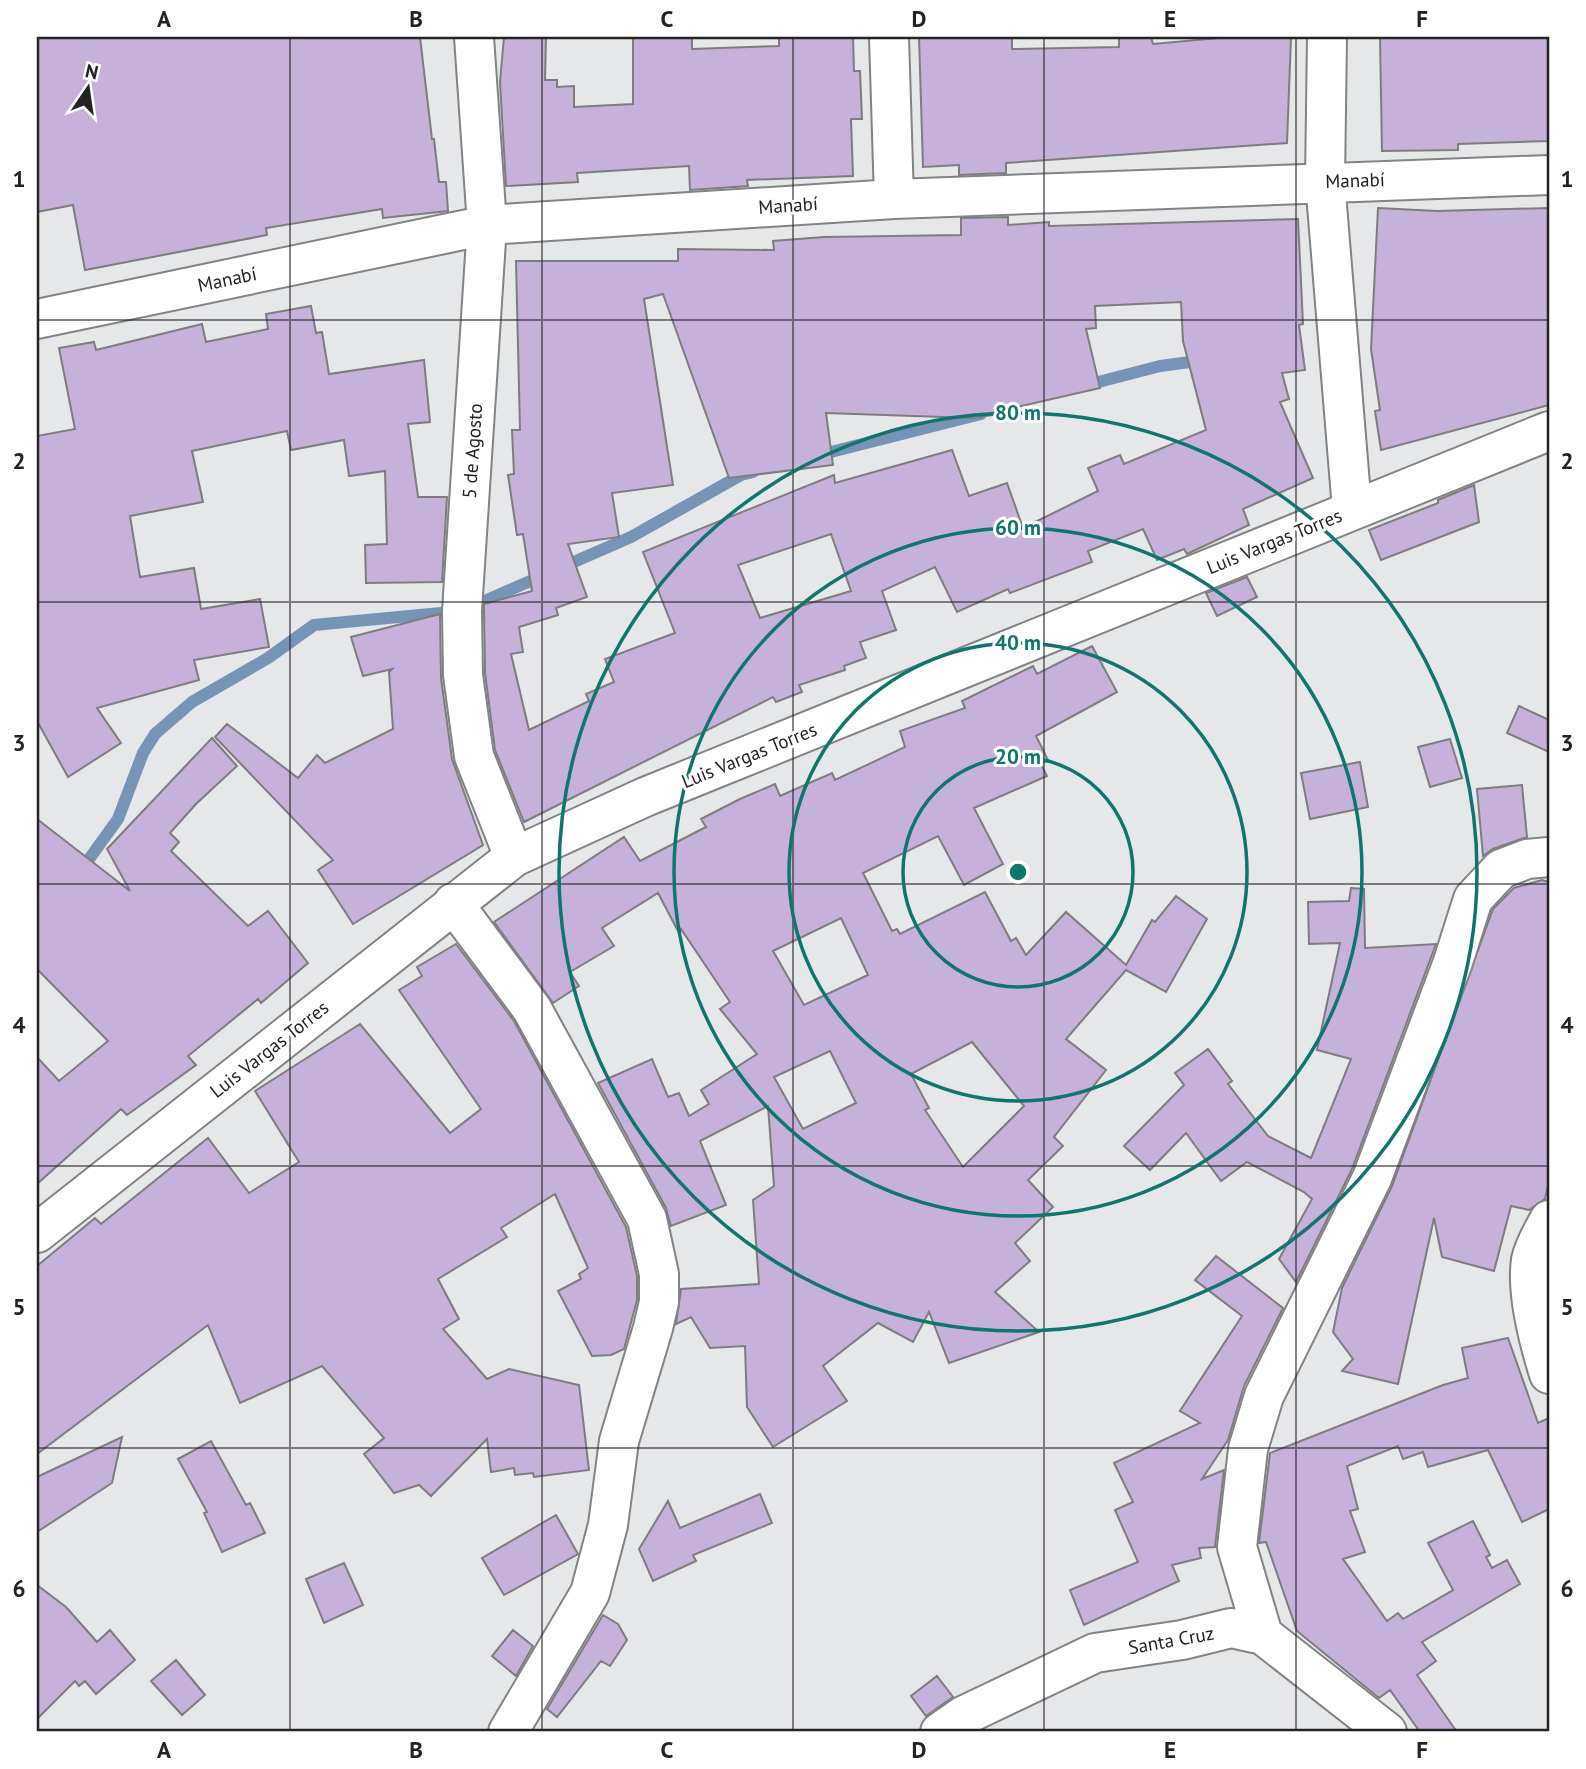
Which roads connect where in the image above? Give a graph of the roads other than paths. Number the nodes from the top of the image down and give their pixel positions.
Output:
1 (474, 37) edge
2 (889, 37) edge
3 (1327, 37) edge
4 (1549, 175) edge
5 (1325, 181) junction
6 (894, 199) junction
7 (487, 225) junction
8 (37, 319) edge
9 (1549, 431) edge
10 (1352, 509) junction
11 (1549, 856) edge
12 (514, 857) junction
13 (453, 903) junction
14 (1549, 1220) edge
15 (37, 1233) edge
16 (1540, 1282) edge
17 (1549, 1374) edge
18 (1263, 1635) junction
19 (508, 1732) edge
20 (940, 1732) edge
21 (1387, 1732) edge

1 - 7 street, 5 de Agosto
2 - 6 street
3 - 5 street
4 - 5 street, Manabí
5 - 6 street, Manabí
5 - 10 street
6 - 7 street, Manabí
7 - 8 street, Manabí
7 - 12 street, 5 de Agosto
9 - 10 street, Luis Vargas Torres
10 - 12 street, Luis Vargas Torres
11 - 18 street
12 - 13 street, Luis Vargas Torres
13 - 15 street, Luis Vargas Torres
13 - 19 street
14 - 16 street
16 - 17 street
18 - 20 street, Santa Cruz
18 - 21 street, Santa Cruz

